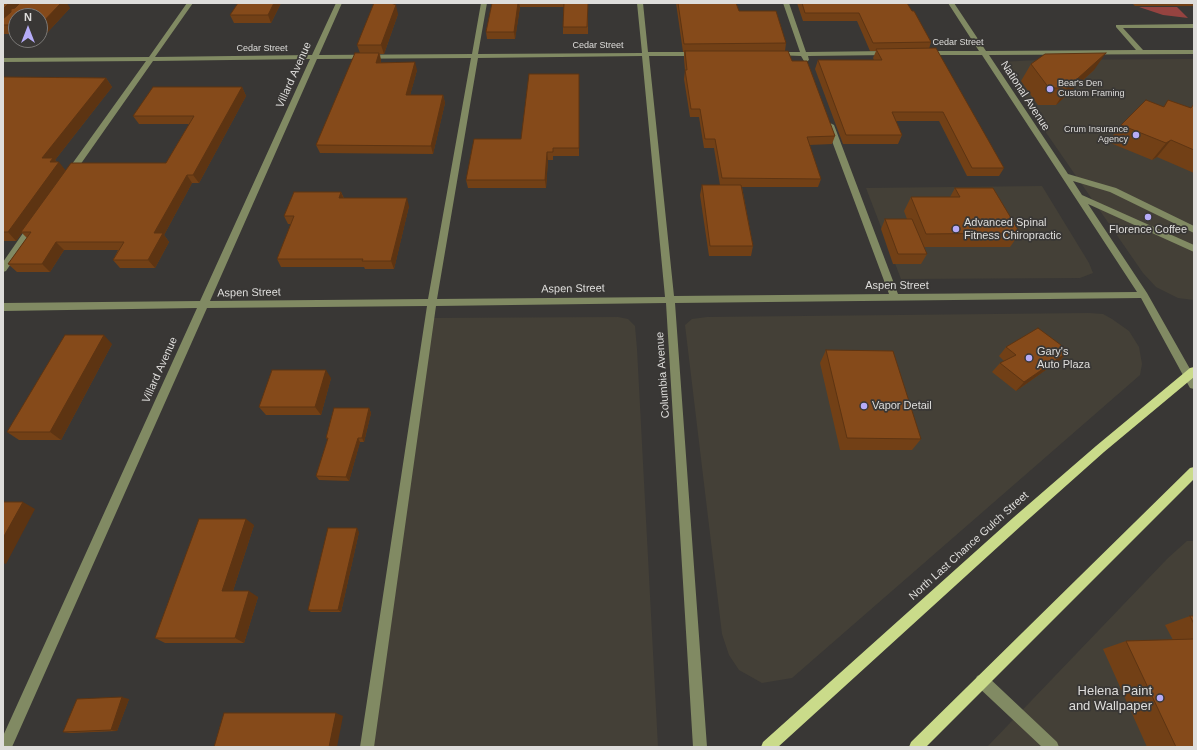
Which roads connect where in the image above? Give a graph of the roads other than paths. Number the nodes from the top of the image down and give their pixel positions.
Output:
1 (190, 3) edge
2 (339, 3) edge
3 (484, 3) edge
4 (640, 3) edge
5 (786, 3) edge
6 (951, 3) edge
7 (1194, 26) edge
8 (983, 52) junction
9 (1142, 52) junction
10 (1194, 52) edge
11 (897, 53) edge
12 (913, 53) edge
13 (708, 54) edge
14 (772, 54) edge
15 (804, 54) junction
16 (645, 55) junction
17 (475, 56) junction
18 (315, 57) junction
19 (151, 58) junction
20 (3, 60) edge
21 (809, 68) edge
22 (828, 120) edge
23 (1065, 176) junction
24 (64, 181) edge
25 (1079, 197) junction
26 (37, 220) edge
27 (1194, 230) edge
28 (1194, 249) edge
29 (3, 269) edge
30 (1144, 295) junction
31 (895, 298) junction
32 (670, 300) junction
33 (432, 303) junction
34 (202, 305) junction
35 (3, 307) edge
36 (1192, 378) edge
37 (1194, 472) edge
38 (982, 681) junction
39 (5, 747) edge
40 (368, 747) edge
41 (700, 747) edge
42 (768, 747) edge
43 (916, 747) edge
44 (1052, 747) edge

1 - 19 street
2 - 18 street, Villard Avenue
3 - 17 street
4 - 16 street, Columbia Avenue
5 - 15 street
6 - 8 street, National Avenue
7 - 9 street
8 - 9 street, Cedar Street
8 - 12 street, Cedar Street
8 - 23 street, National Avenue
9 - 10 street, Cedar Street
11 - 15 street
13 - 16 street, Cedar Street
14 - 15 street
15 - 21 street
16 - 17 street, Cedar Street
16 - 32 street, Columbia Avenue
17 - 18 street, Cedar Street
17 - 33 street
18 - 19 street, Cedar Street
18 - 34 street, Villard Avenue
19 - 20 street, Cedar Street
19 - 24 street
22 - 31 street
23 - 25 street, National Avenue
23 - 27 street
25 - 28 street
25 - 30 street, National Avenue
26 - 29 street
30 - 31 street, Aspen Street
30 - 36 street, National Avenue
31 - 32 street, Aspen Street
32 - 33 street, Aspen Street
32 - 41 street, Columbia Avenue
33 - 34 street, Aspen Street
33 - 40 street
34 - 35 street, Aspen Street
34 - 39 street, Villard Avenue
36 - 42 main road, North Last Chance Gulch Street
37 - 38 main road
38 - 43 main road
38 - 44 street

